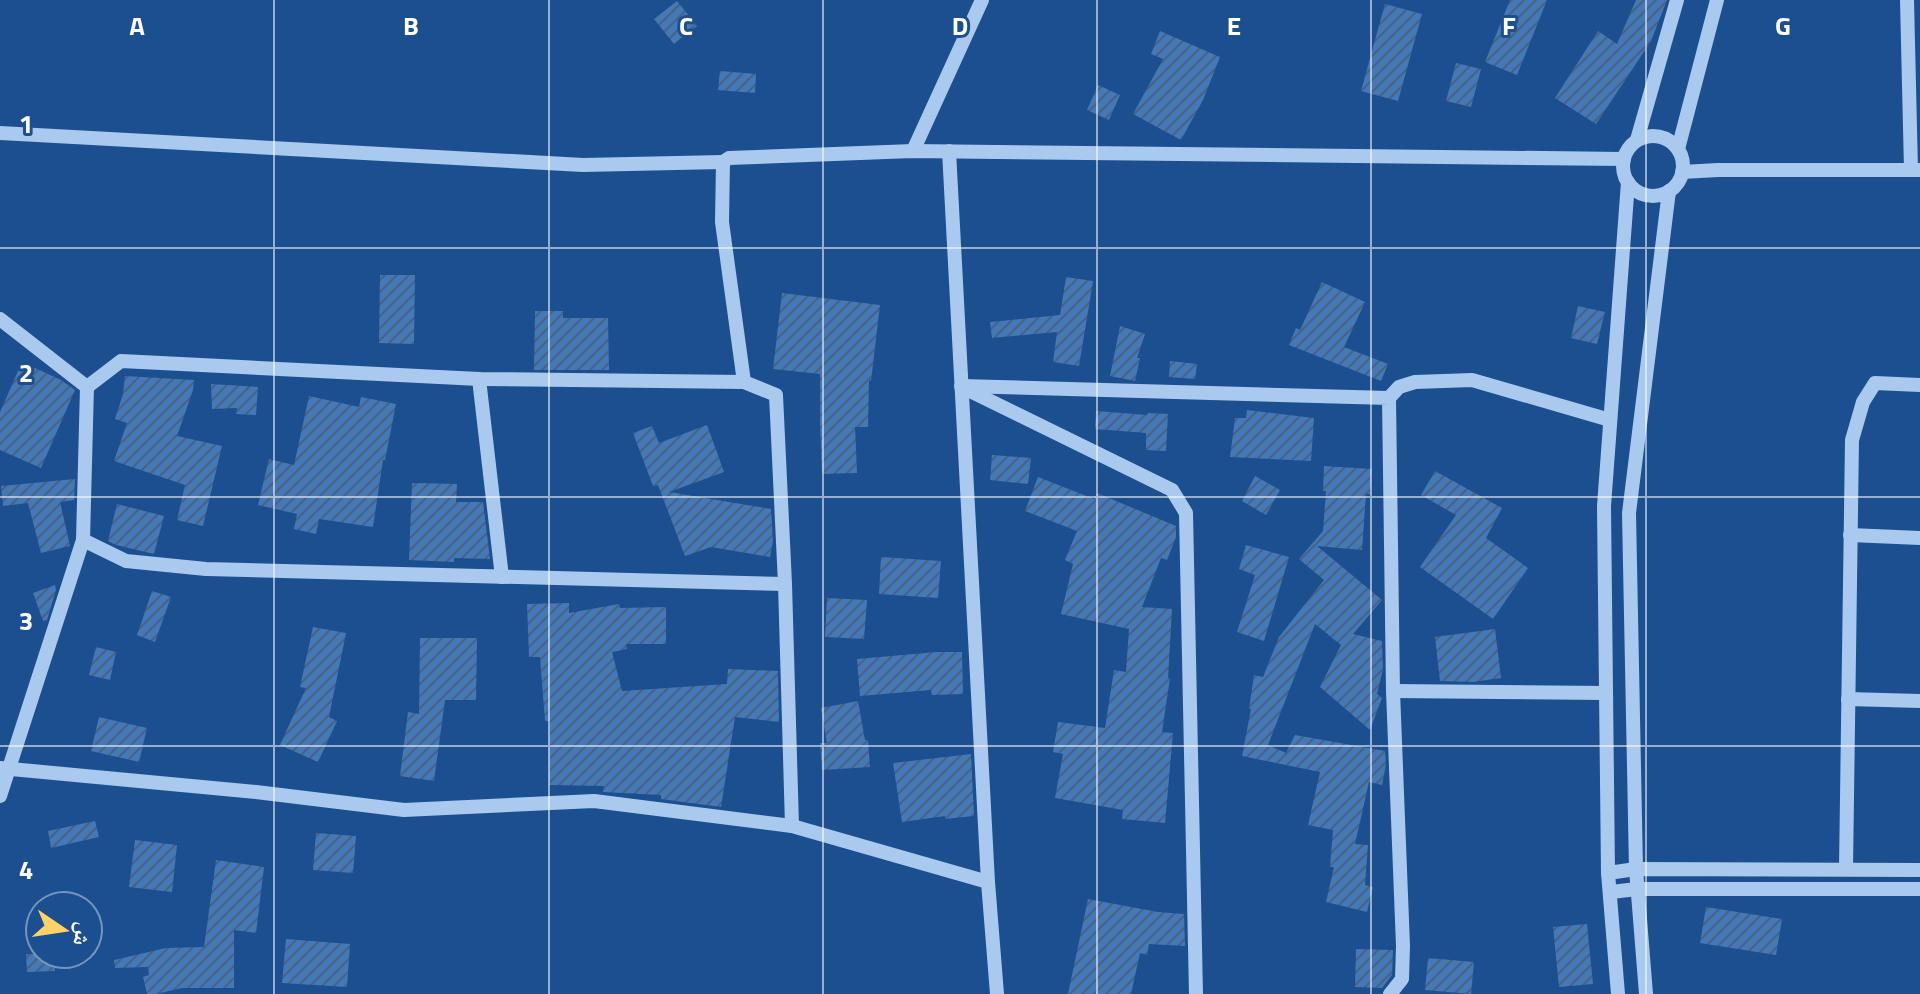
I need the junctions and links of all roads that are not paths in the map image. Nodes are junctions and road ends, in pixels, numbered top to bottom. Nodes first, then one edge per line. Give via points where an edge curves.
1 (982, 0) edge
2 (1677, 0) edge
3 (1717, 0) edge
4 (1907, 0) edge
5 (0, 133) edge
6 (1637, 140) junction
7 (1678, 149) junction
8 (913, 151) junction
9 (949, 151) junction
10 (1624, 159) junction
11 (723, 162) junction
12 (1916, 170) edge
13 (1682, 172) junction
14 (1628, 182) junction
15 (1669, 191) junction
16 (0, 319) edge
17 (479, 379) junction
18 (744, 382) junction
19 (1920, 385) edge
20 (961, 386) junction
21 (87, 387) junction
22 (1389, 398) junction
23 (1610, 420) junction
24 (1850, 535) junction
25 (1920, 538) edge
26 (83, 540) junction
27 (502, 577) junction
28 (1630, 578) junction
29 (1605, 580) junction
30 (785, 584) junction
31 (1393, 691) junction
32 (1606, 693) junction
33 (1848, 699) junction
34 (1920, 701) edge
35 (4, 768) edge
36 (0, 796) edge
37 (792, 826) junction
38 (1636, 869) junction
39 (1846, 869) junction
40 (1920, 870) edge
41 (1608, 873) junction
42 (988, 882) junction
43 (1637, 889) junction
44 (1920, 889) edge
45 (1611, 892) junction
46 (997, 994) edge
47 (1196, 994) edge
48 (1390, 994) edge
49 (1618, 994) edge
50 (1646, 994) edge

1 - 8 street
2 - 6 street
3 - 7 street
4 - 12 street
5 - 11 street via 583,165
6 - 7 street via 1659,136
6 - 10 street
7 - 13 street
8 - 9 street
8 - 11 street
9 - 10 street
9 - 20 street
10 - 14 street
11 - 18 street via 722,222
12 - 13 street
13 - 15 street
14 - 15 street via 1646,195
14 - 23 street
15 - 28 street via 1629,513
16 - 21 street
17 - 18 street
17 - 21 street via 121,361
17 - 27 street
18 - 30 street via 776,395
19 - 24 street via 1875,383 1863,402 1852,440
20 - 22 street
20 - 42 street
20 - 47 street via 1172,490 1186,513
21 - 26 street
22 - 23 street via 1399,387 1415,382 1472,380
22 - 31 street
23 - 29 street
24 - 25 street
24 - 33 street
26 - 27 street via 126,561 206,569
26 - 35 street
27 - 30 street
28 - 29 street
28 - 38 street
29 - 32 street
30 - 37 street
31 - 32 street
31 - 48 street via 1403,957 1402,979
32 - 41 street
33 - 34 street
33 - 39 street
35 - 36 street
35 - 37 street via 404,810 594,801
37 - 42 street
38 - 39 street
38 - 41 street
38 - 43 street
39 - 40 street
41 - 45 street
42 - 46 street
43 - 44 street
43 - 45 street
43 - 50 street
45 - 49 street

